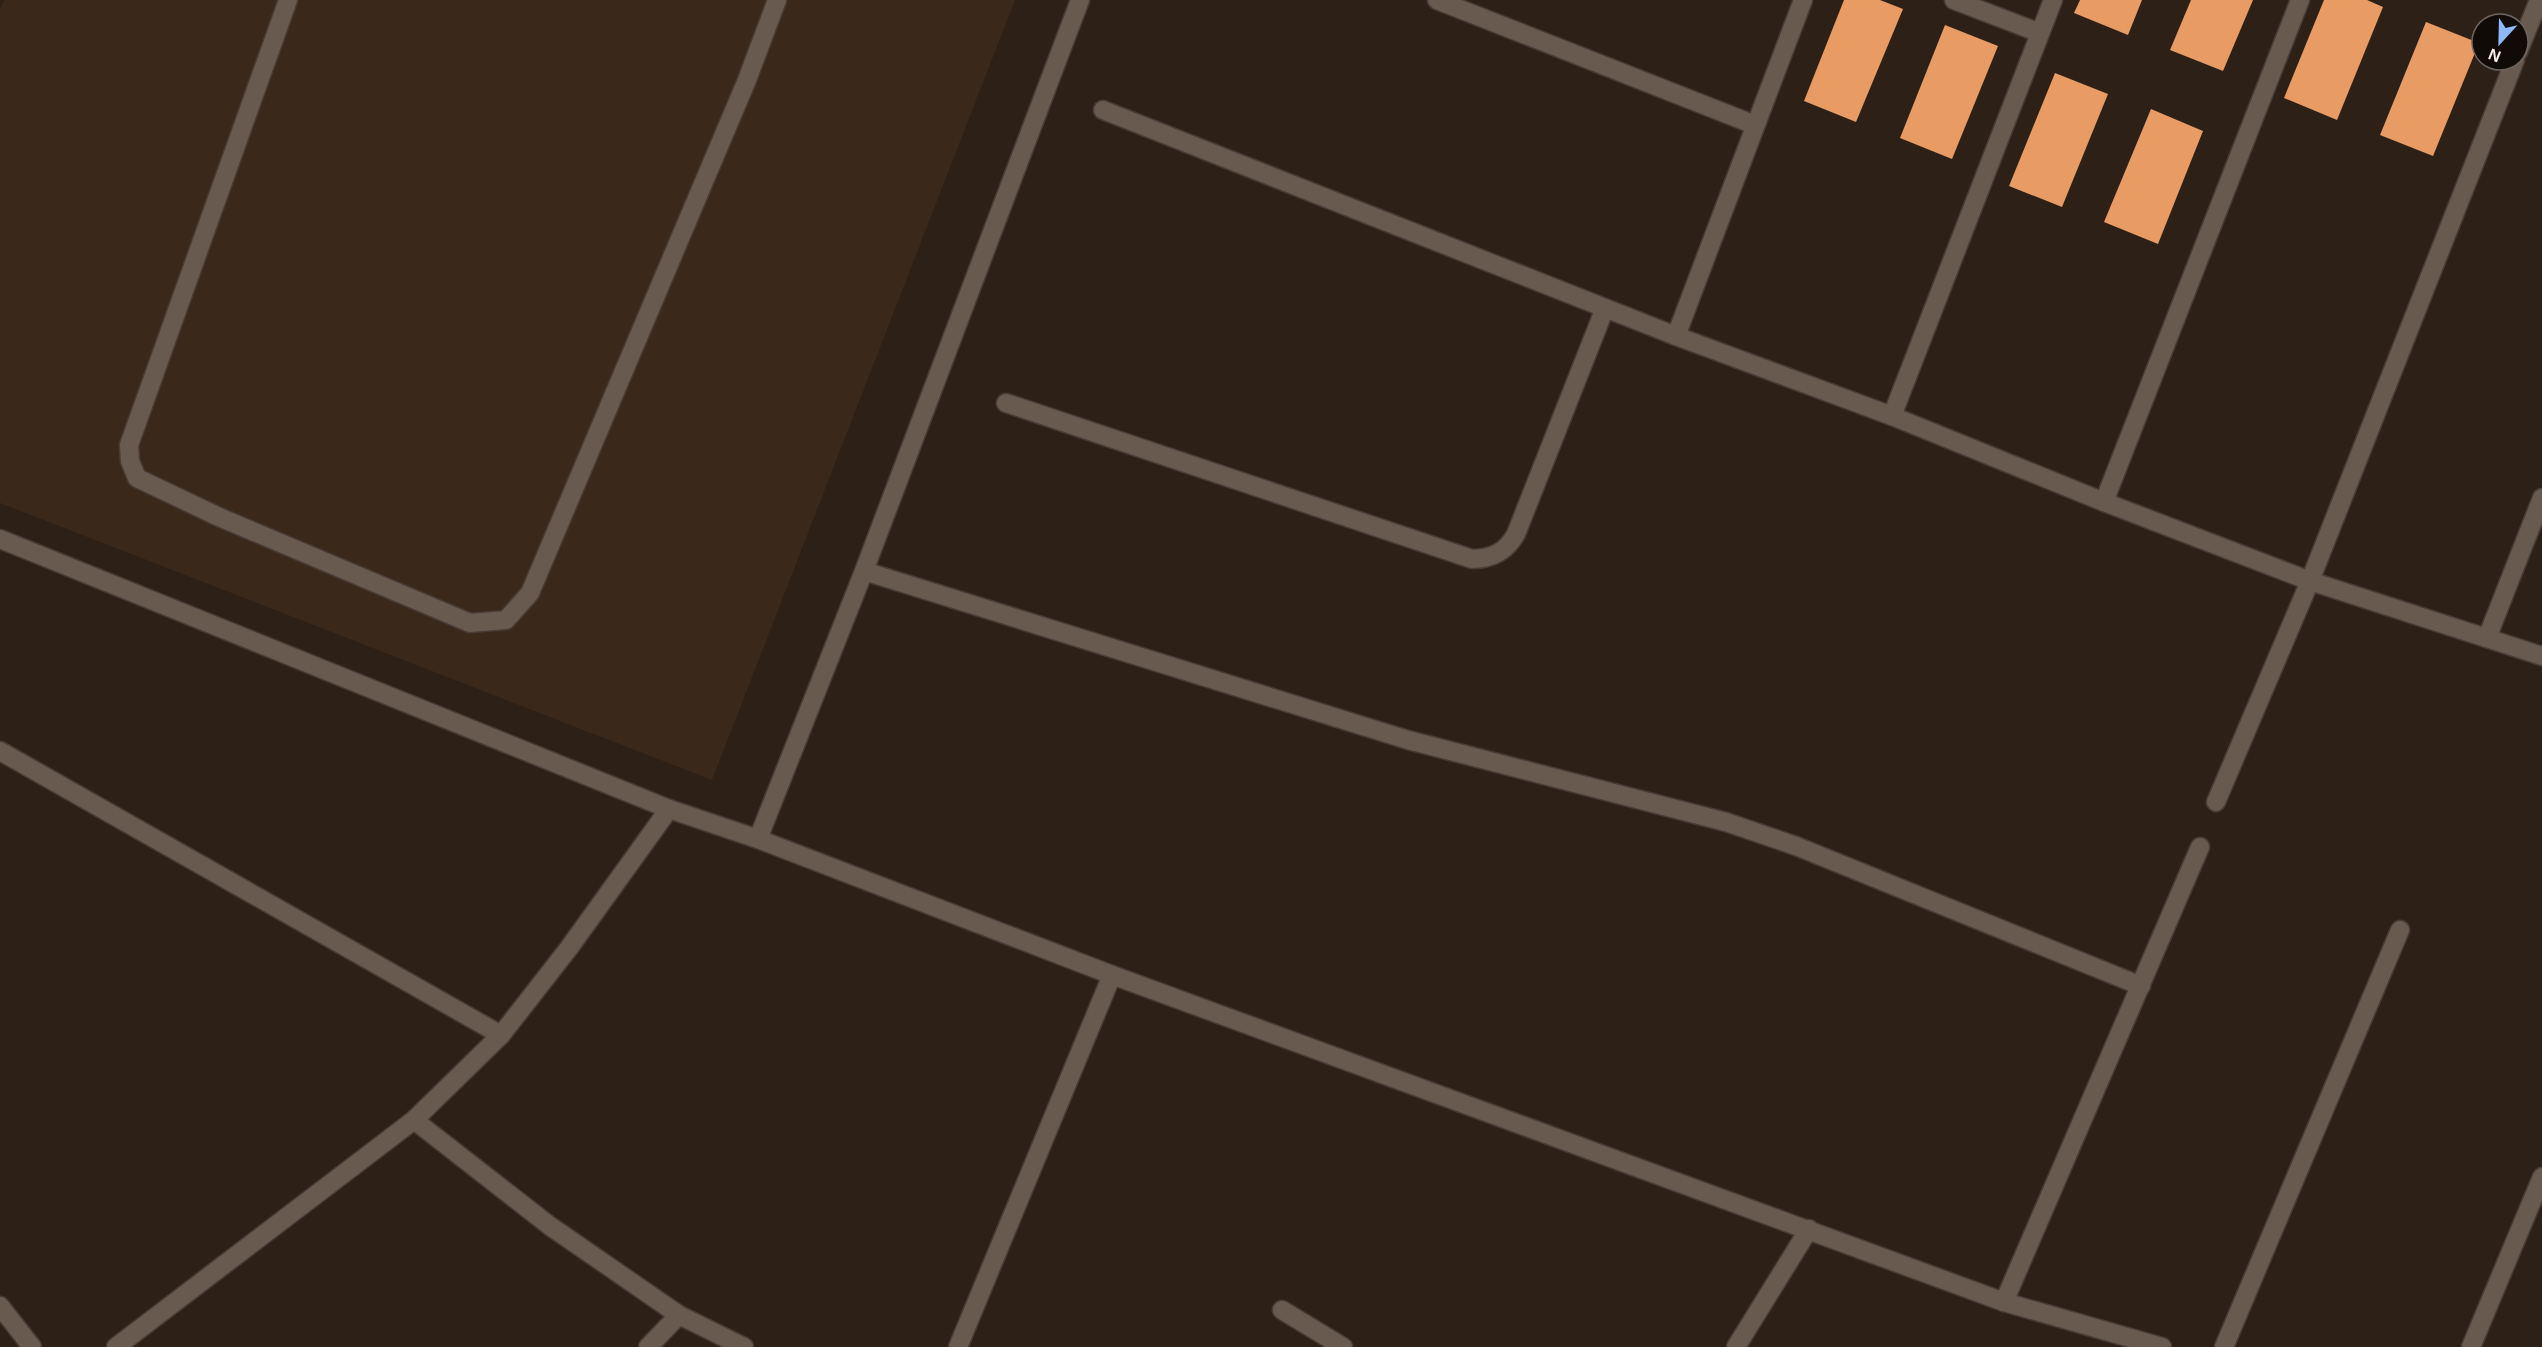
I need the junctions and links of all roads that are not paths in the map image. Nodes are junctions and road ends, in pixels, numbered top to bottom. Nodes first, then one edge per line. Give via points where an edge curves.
1 (288, 0) edge
2 (777, 0) edge
3 (1080, 0) edge
4 (1437, 0) edge
5 (1803, 0) edge
6 (1954, 0) edge
7 (2053, 0) edge
8 (2300, 0) edge
9 (2538, 0) edge
10 (2530, 21) edge
11 (2040, 33) junction
12 (2510, 72) edge
13 (1103, 110) dead end
14 (1755, 125) junction
15 (1605, 308) junction
16 (1676, 336) junction
17 (1006, 404) dead end
18 (1892, 416) junction
19 (2542, 498) edge
20 (2104, 502) junction
21 (0, 539) edge
22 (864, 571) junction
23 (2310, 581) junction
24 (2487, 638) junction
25 (2542, 657) edge
26 (0, 751) edge
27 (2216, 802) dead end
28 (669, 808) junction
29 (758, 839) junction
30 (2200, 847) dead end
31 (2400, 930) dead end
32 (1112, 975) junction
33 (2141, 986) junction
34 (501, 1035) junction
35 (414, 1120) junction
36 (2542, 1177) edge
37 (1809, 1229) junction
38 (2004, 1302) junction
39 (0, 1306) edge
40 (1282, 1310) dead end
41 (679, 1315) junction
42 (32, 1347) edge
43 (116, 1347) edge
44 (648, 1347) edge
45 (744, 1347) edge
46 (958, 1347) edge
47 (1343, 1347) edge
48 (1736, 1347) edge
49 (2162, 1347) edge
50 (2224, 1347) edge
51 (2471, 1347) edge

1 - 2 street via 163,345 129,445 130,461 137,478 147,483 470,623 506,620 530,593 747,80
3 - 22 street
4 - 14 street
5 - 14 street
6 - 11 street
7 - 11 street
8 - 20 street
9 - 10 street
11 - 18 street
12 - 23 street
13 - 15 street
14 - 16 street
15 - 16 street
15 - 17 street via 1516,534 1509,546 1483,559 1472,559
16 - 18 street
18 - 20 street
19 - 24 street
20 - 23 street
21 - 28 street
22 - 29 street
22 - 33 street via 1408,740 1726,822 1796,846
23 - 24 street
23 - 27 street
24 - 25 street
26 - 34 street
28 - 29 street
28 - 34 street
29 - 32 street
30 - 33 street
31 - 50 street
32 - 37 street
32 - 46 street
33 - 38 street
34 - 35 street
35 - 41 street via 550,1226
35 - 43 street
36 - 51 street
37 - 38 street
37 - 48 street
38 - 49 street
39 - 42 street
40 - 47 street
41 - 44 street
41 - 45 street

